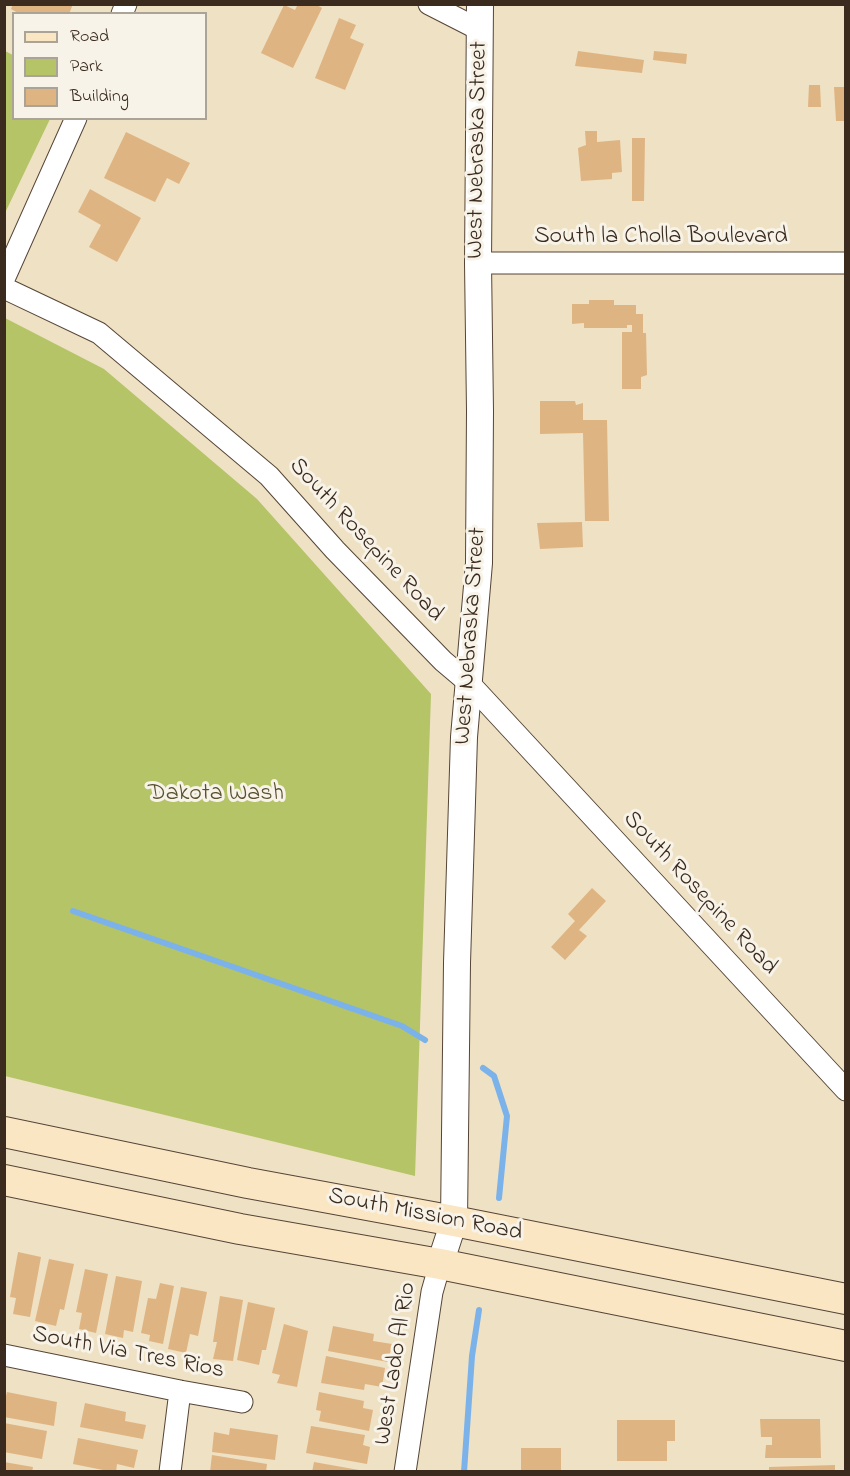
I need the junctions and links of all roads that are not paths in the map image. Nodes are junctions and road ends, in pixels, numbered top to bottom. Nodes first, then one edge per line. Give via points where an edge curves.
1 (429, 4) edge
2 (480, 17) edge
3 (74, 120) edge
4 (478, 263) junction
5 (846, 263) edge
6 (4, 279) edge
7 (4, 288) edge
8 (469, 683) junction
9 (846, 1090) edge
10 (4, 1132) edge
11 (4, 1180) edge
12 (454, 1221) junction
13 (440, 1264) junction
14 (846, 1299) edge
15 (846, 1346) edge
16 (4, 1355) edge
17 (180, 1391) junction
18 (242, 1402) dead end
19 (170, 1472) edge
20 (405, 1472) edge

1 - 2 street
2 - 4 street, West Nebraska Street
3 - 6 street
4 - 5 street, South la Cholla Boulevard
4 - 8 street, West Nebraska Street via 479,563
7 - 8 street, South Rosepine Road via 99,333 269,476 335,550
8 - 9 street, South Rosepine Road
8 - 12 street, West Nebraska Street via 458,951
10 - 12 main road, South Mission Road
11 - 13 main road, South Mission Road via 240,1229
12 - 13 street, West Nebraska Street
12 - 14 main road, South Mission Road
13 - 15 main road, South Mission Road
13 - 20 street, West Lado Al Rio via 432,1292
16 - 17 street, South Via Tres Rios
17 - 18 street, South Via Tres Rios
17 - 19 street

